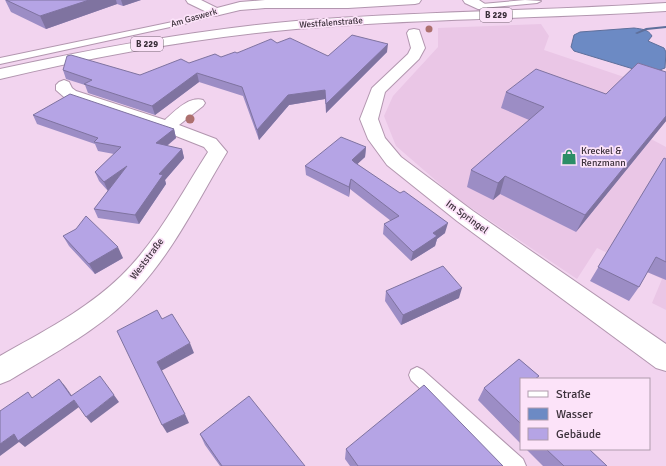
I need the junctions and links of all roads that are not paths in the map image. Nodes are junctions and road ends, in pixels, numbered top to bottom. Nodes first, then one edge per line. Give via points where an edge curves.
1 (192, 0) edge
2 (415, 0) edge
3 (469, 0) edge
4 (535, 0) edge
5 (297, 2) edge
6 (482, 6) joint
7 (666, 7) edge
8 (215, 12) junction
9 (414, 33) dead end
10 (0, 61) edge
11 (0, 74) edge
12 (64, 85) dead end
13 (197, 103) dead end
14 (167, 126) junction
15 (666, 359) edge
16 (0, 371) edge
17 (417, 375) dead end
18 (516, 466) edge

1 - 8 street
2 - 5 street, Am Gaswerk
3 - 6 street
4 - 6 lane via 537,1
5 - 8 street, Am Gaswerk via 240,6
7 - 11 street, Westfalenstraße / B 229 via 368,20 263,28 141,45
8 - 10 lane, Am Gaswerk via 184,22
9 - 15 street, Im Springel via 418,48 414,56 378,91 369,119 377,139 394,161 465,216
12 - 14 street, Weststraße via 64,90 70,94
13 - 14 street
14 - 16 street, Weststraße via 210,143 218,152 150,259 129,283 103,306
17 - 18 lane

